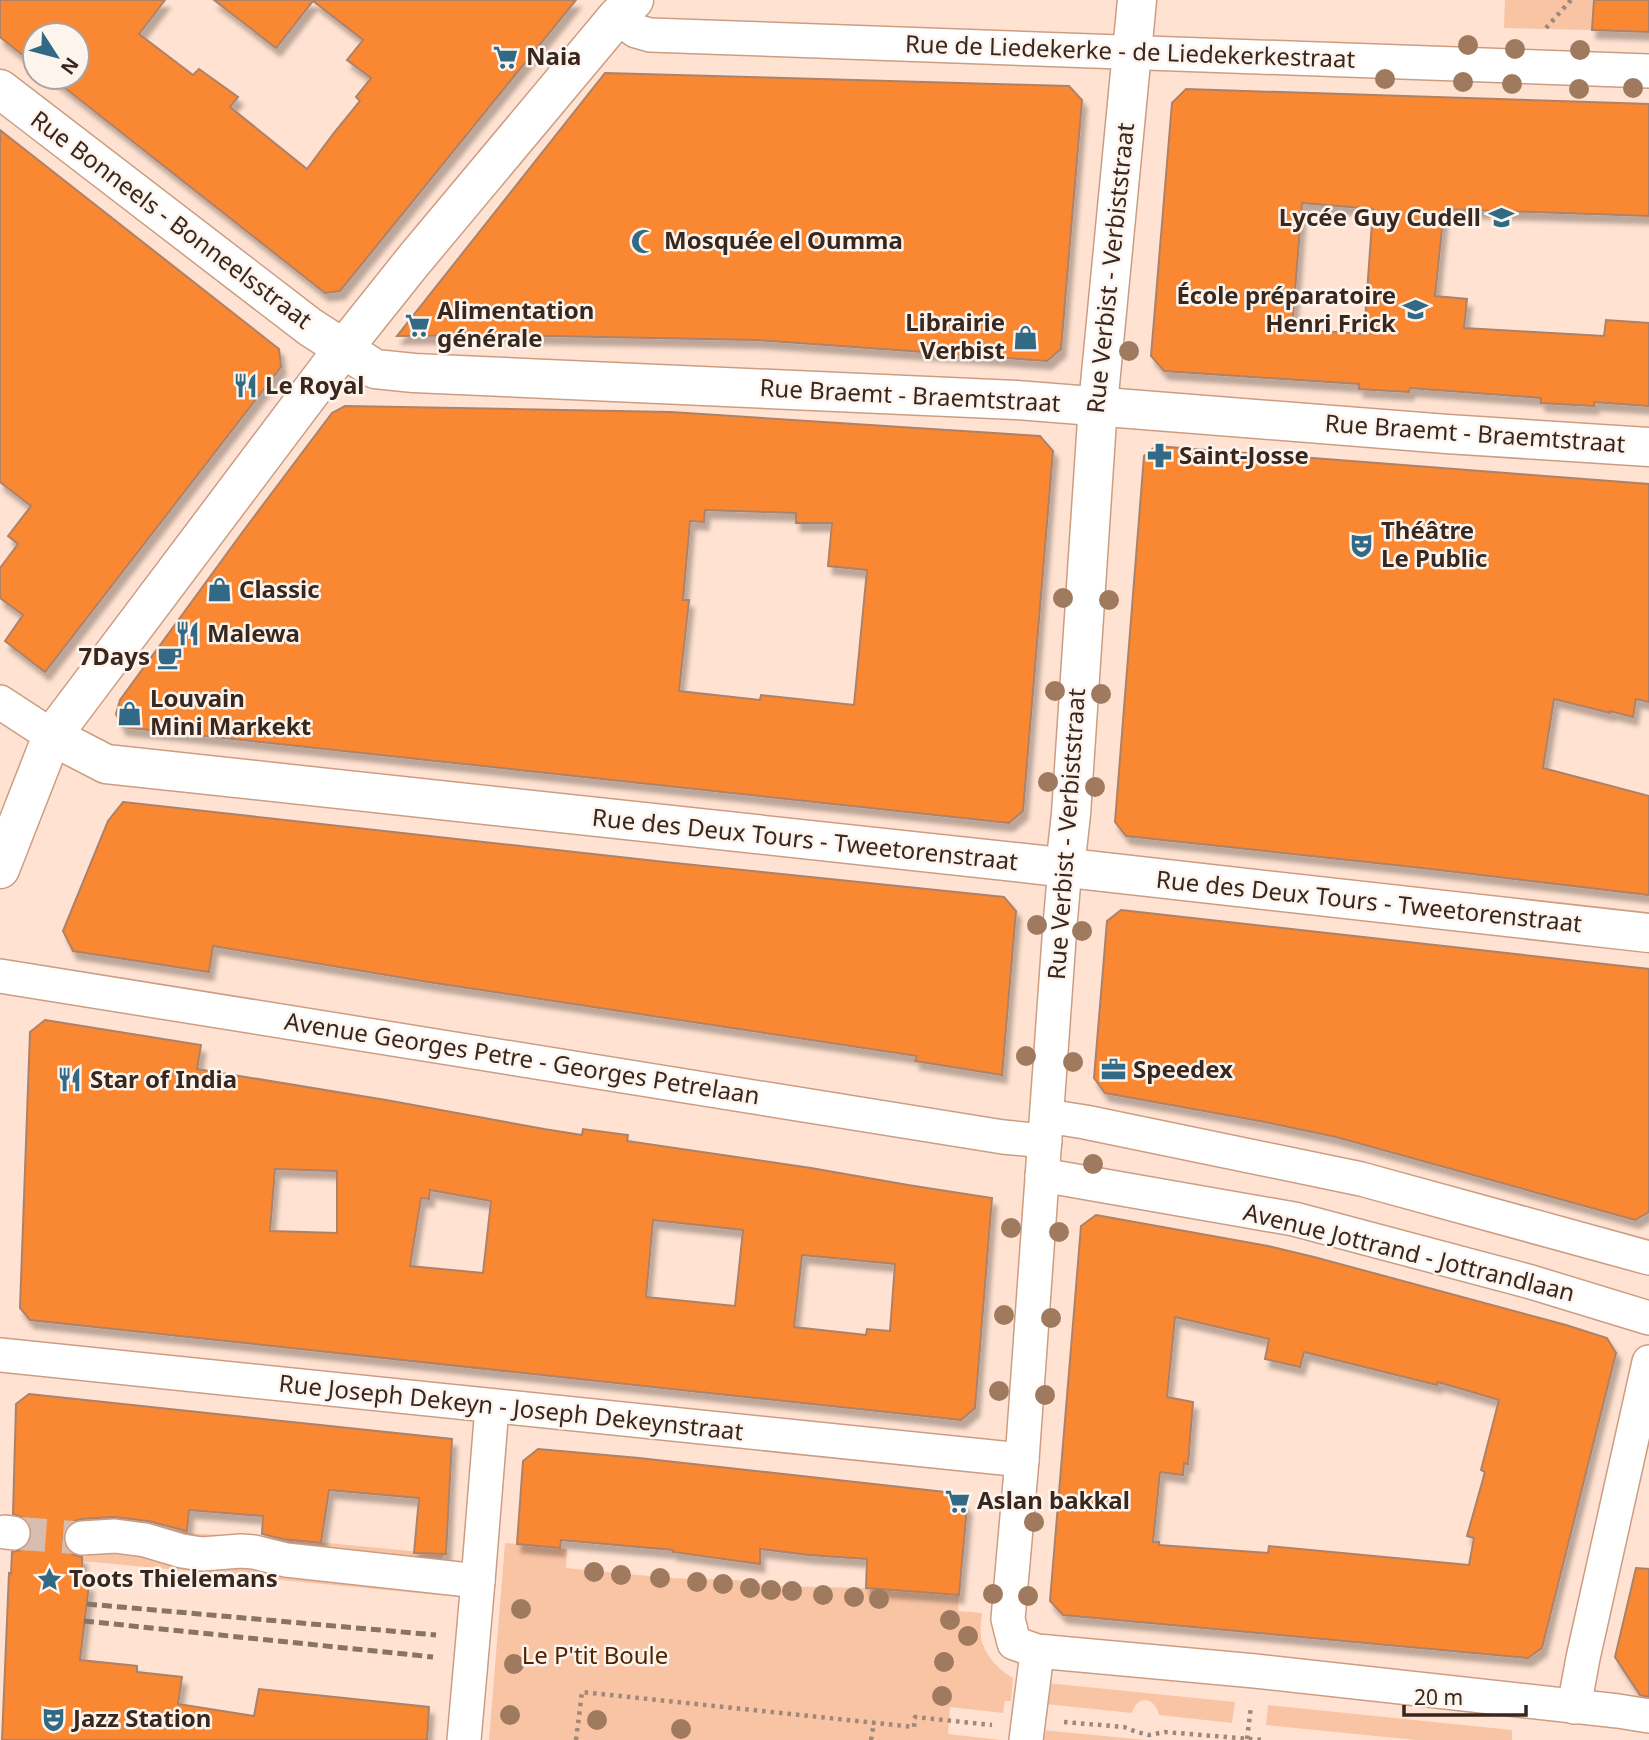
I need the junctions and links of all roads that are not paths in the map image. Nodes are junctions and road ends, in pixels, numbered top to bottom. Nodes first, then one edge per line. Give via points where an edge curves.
1 (1137, 0) edge
2 (625, 8) edge
3 (1132, 52) junction
4 (1649, 71) edge
5 (0, 89) edge
6 (343, 349) junction
7 (1098, 405) junction
8 (1649, 447) edge
9 (0, 702) edge
10 (51, 736) junction
11 (1065, 868) junction
12 (0, 869) edge
13 (1649, 933) edge
14 (0, 976) edge
15 (1046, 1128) junction
16 (1042, 1175) junction
17 (1649, 1258) edge
18 (1649, 1318) edge
19 (0, 1355) edge
20 (1649, 1362) edge
21 (492, 1407) junction
22 (1022, 1460) junction
23 (82, 1538) tunnel mouth
24 (478, 1581) junction
25 (1037, 1656) junction
26 (1574, 1707) junction
27 (1649, 1716) edge
28 (1027, 1729) edge
29 (464, 1740) edge

1 - 3 main road, Rue Verbist - Verbiststraat
2 - 3 street, Rue de Liedekerke - de Liedekerkestraat via 636,31 650,35
2 - 6 main road
3 - 4 street, Rue de Liedekerke - de Liedekerkestraat
3 - 7 main road, Rue Verbist - Verbiststraat
5 - 6 main road, Rue Bonneels - Bonneelsstraat
6 - 7 main road, Rue Braemt - Braemtstraat via 375,369 414,373
6 - 10 main road
7 - 8 main road, Rue Braemt - Braemtstraat
7 - 11 main road, Rue Verbist - Verbiststraat
9 - 10 street
10 - 11 main road, Rue des Deux Tours - Tweetorenstraat via 106,764
10 - 12 main road
11 - 13 main road, Rue des Deux Tours - Tweetorenstraat
11 - 15 street, Rue Verbist - Verbiststraat
14 - 15 street, Avenue Georges Petre - Georges Petrelaan via 1003,1137
15 - 16 street, Rue Verbist - Verbiststraat
15 - 17 street via 1098,1124 1361,1179
16 - 18 street, Avenue Jottrand - Jottrandlaan via 1294,1219
16 - 22 street, Rue Verbist - Verbiststraat
19 - 21 street, Rue Joseph Dekeyn - Joseph Dekeynstraat
20 - 26 street
21 - 22 street, Rue Joseph Dekeyn - Joseph Dekeynstraat
21 - 24 street
22 - 25 street, Rue Verbist - Verbiststraat via 1008,1619 1014,1643
23 - 24 street via 115,1535 202,1554 254,1552 286,1560
24 - 29 street
25 - 26 street via 1255,1671
25 - 28 street
26 - 27 street

